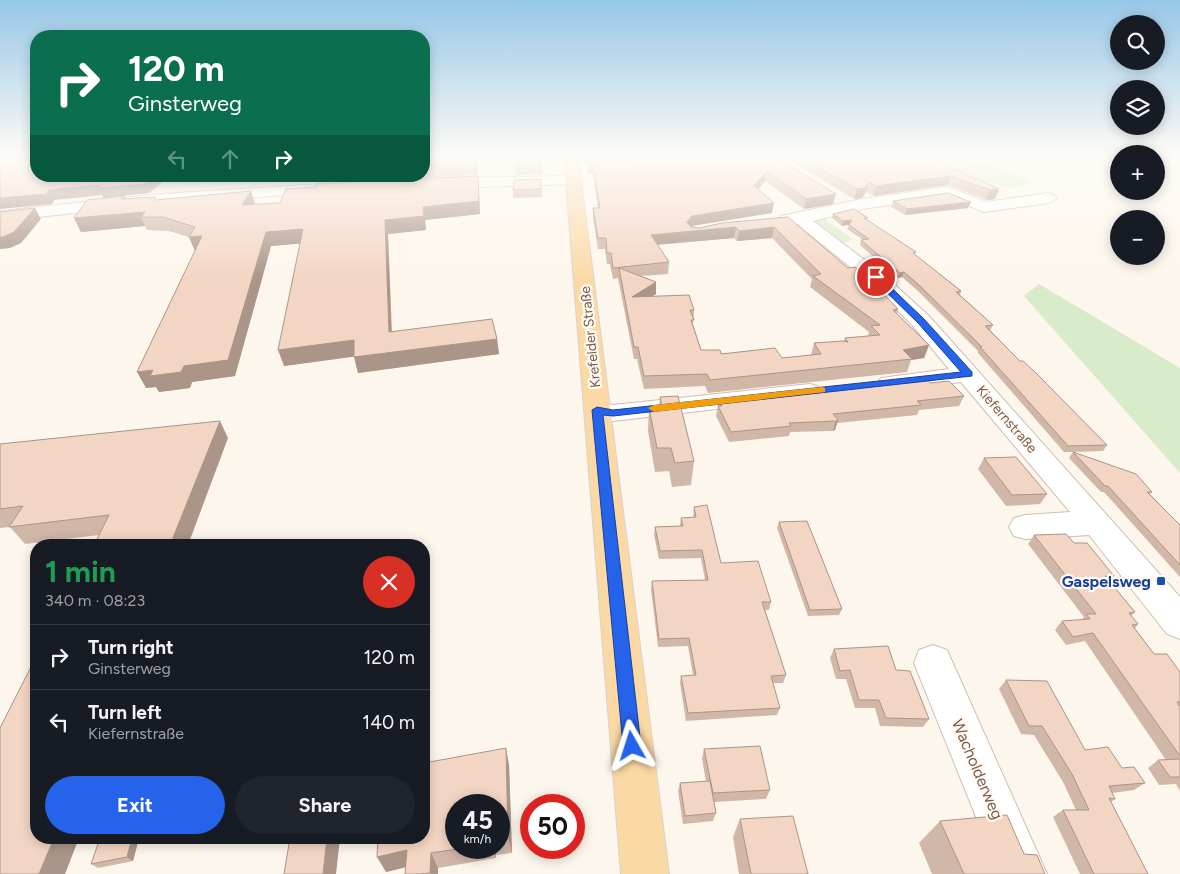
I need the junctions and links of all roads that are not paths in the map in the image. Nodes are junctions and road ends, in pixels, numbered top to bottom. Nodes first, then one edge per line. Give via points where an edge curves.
1 (161, 198) joint
2 (165, 198) edge
3 (579, 198) edge
4 (835, 198) edge
5 (907, 198) edge
6 (962, 198) edge
7 (1049, 198) dead end
8 (850, 206) junction
9 (0, 216) edge
10 (803, 218) junction
11 (766, 222) edge
12 (968, 374) junction
13 (869, 385) edge
14 (830, 389) edge
15 (597, 410) junction
16 (1097, 523) junction
17 (1025, 527) dead end
18 (1180, 623) edge
19 (933, 663) dead end
20 (645, 874) edge
21 (1023, 874) edge

1 - 2 street
1 - 9 street
3 - 15 main road, Krefelder Straße
4 - 8 street
5 - 8 street
6 - 7 street via 984,207
8 - 10 street
10 - 11 street
10 - 12 street, Kiefernstraße via 806,224 886,287
12 - 13 street
12 - 16 street, Kiefernstraße
14 - 15 street via 613,413
15 - 20 main road, Krefelder Straße
16 - 17 street
16 - 18 street, Kiefernstraße
19 - 21 street, Wacholderweg

